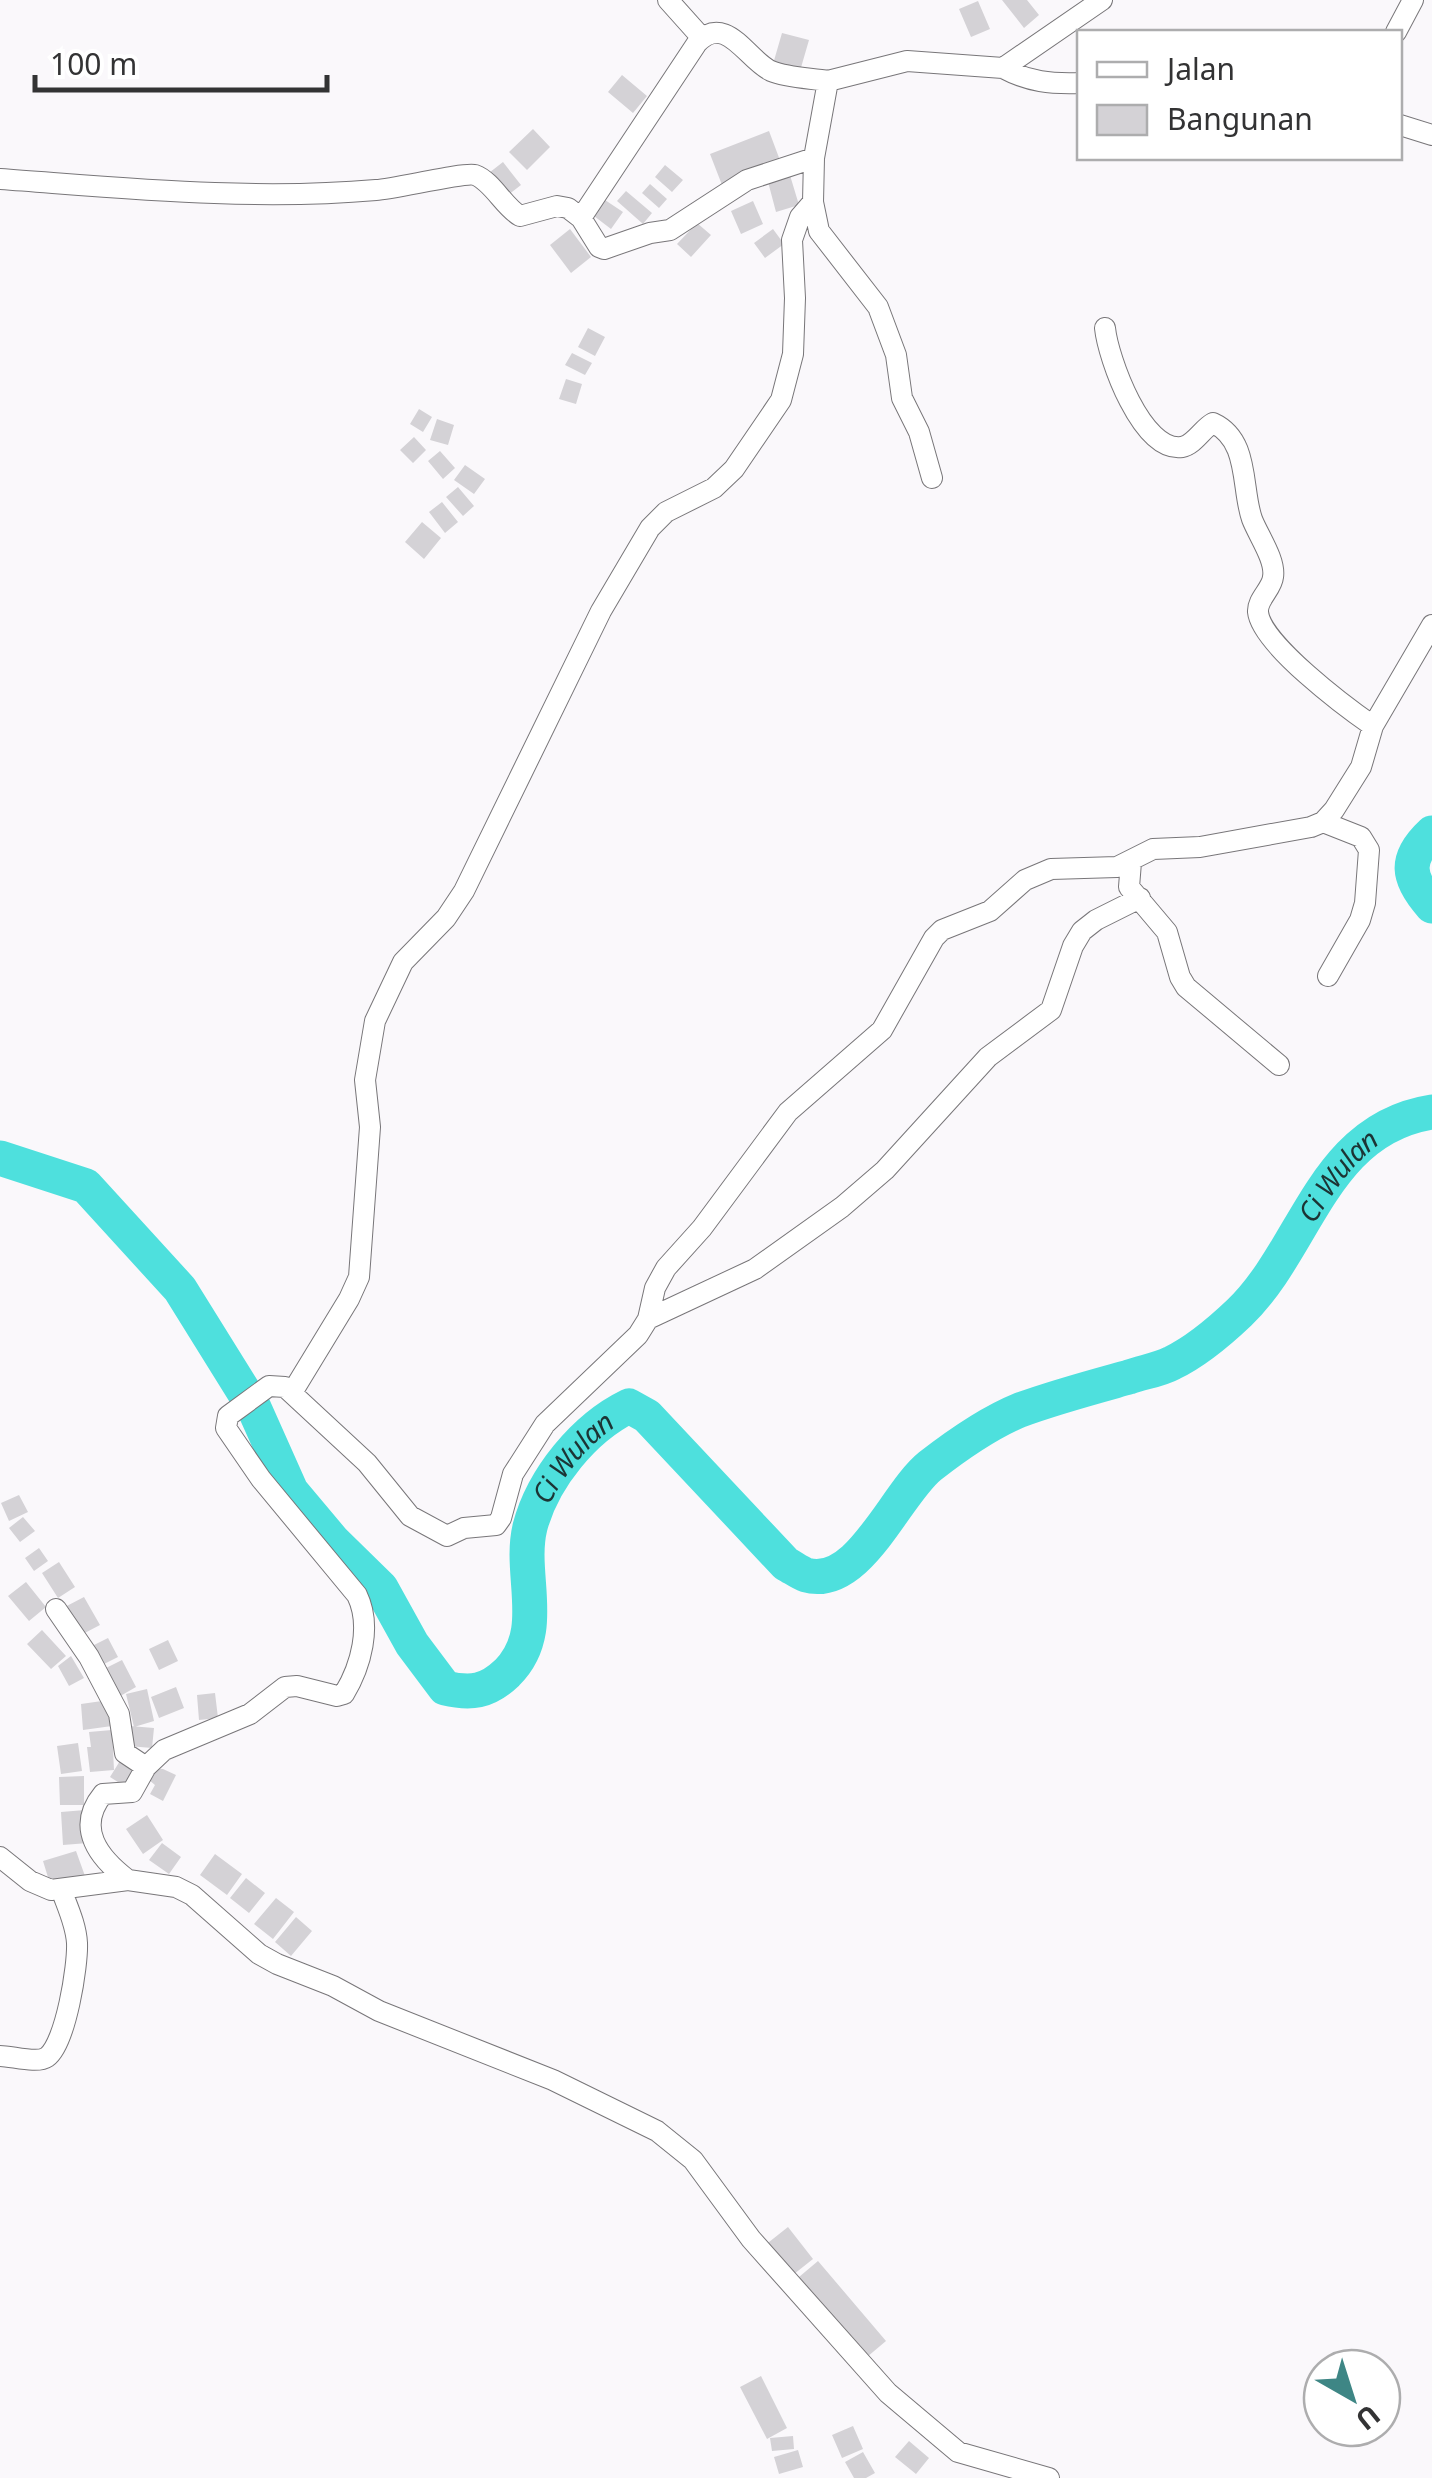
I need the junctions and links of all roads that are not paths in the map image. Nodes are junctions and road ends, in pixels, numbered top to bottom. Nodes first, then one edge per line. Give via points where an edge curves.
1 (668, 0) edge
2 (1102, 0) edge
3 (1413, 0) edge
4 (1397, 30) edge
5 (702, 38) junction
6 (1004, 68) junction
7 (828, 81) junction
8 (1077, 83) edge
9 (1402, 127) edge
10 (1432, 135) edge
11 (814, 158) junction
12 (0, 179) edge
13 (813, 202) junction
14 (581, 218) junction
15 (1105, 328) dead end
16 (932, 478) dead end
17 (1432, 626) edge
18 (1373, 726) junction
19 (1323, 822) junction
20 (1130, 862) junction
21 (1140, 898) junction
22 (1328, 976) dead end
23 (1279, 1065) dead end
24 (648, 1319) junction
25 (293, 1392) junction
26 (56, 1608) dead end
27 (146, 1767) junction
28 (0, 1856) edge
29 (128, 1880) junction
30 (61, 1889) junction
31 (0, 2056) edge
32 (958, 2452) junction
33 (980, 2478) edge
34 (1049, 2478) edge

1 - 5 street
2 - 6 street
3 - 4 street
5 - 7 street via 725,34 768,70
5 - 14 street
6 - 7 street via 907,60
6 - 8 street via 1045,84
7 - 11 street
9 - 10 street
11 - 13 street
11 - 14 street via 748,180 670,230 609,248 599,247
12 - 14 street via 324,194 471,174 520,216 557,206
13 - 16 street via 823,238 878,307
13 - 25 street via 792,240 793,354 781,400 734,470 650,528 600,611 464,891 404,962 375,1021 365,1080 370,1128 359,1277
15 - 18 street via 1107,349 1144,429 1180,448 1214,422 1232,438 1250,514 1272,567 1274,579 1258,612 1264,625 1328,695
17 - 18 street
18 - 19 street via 1361,766
19 - 20 street via 1200,847 1152,849
19 - 22 street via 1360,837 1369,850 1360,920
20 - 21 street via 1129,887
20 - 24 street via 1038,872 990,911 942,930 882,1030 788,1112 666,1268
21 - 23 street via 1167,932 1186,987
21 - 24 street via 1082,931 1051,1010 988,1056 842,1207 754,1269
24 - 25 street via 544,1424 513,1474 499,1522 484,1529 443,1535 410,1516 368,1463
25 - 27 street via 269,1386 232,1413 226,1428 364,1610 362,1645 344,1694 284,1688 250,1714 164,1750
26 - 27 street via 120,1714 126,1753
27 - 29 street via 132,1792 106,1793 93,1812 96,1851
28 - 30 street via 40,1887
29 - 30 street
29 - 32 street via 176,1887 277,1964 553,2080 674,2142 859,2362
30 - 31 street via 77,1942 59,2034 41,2060
32 - 33 street
32 - 34 street

